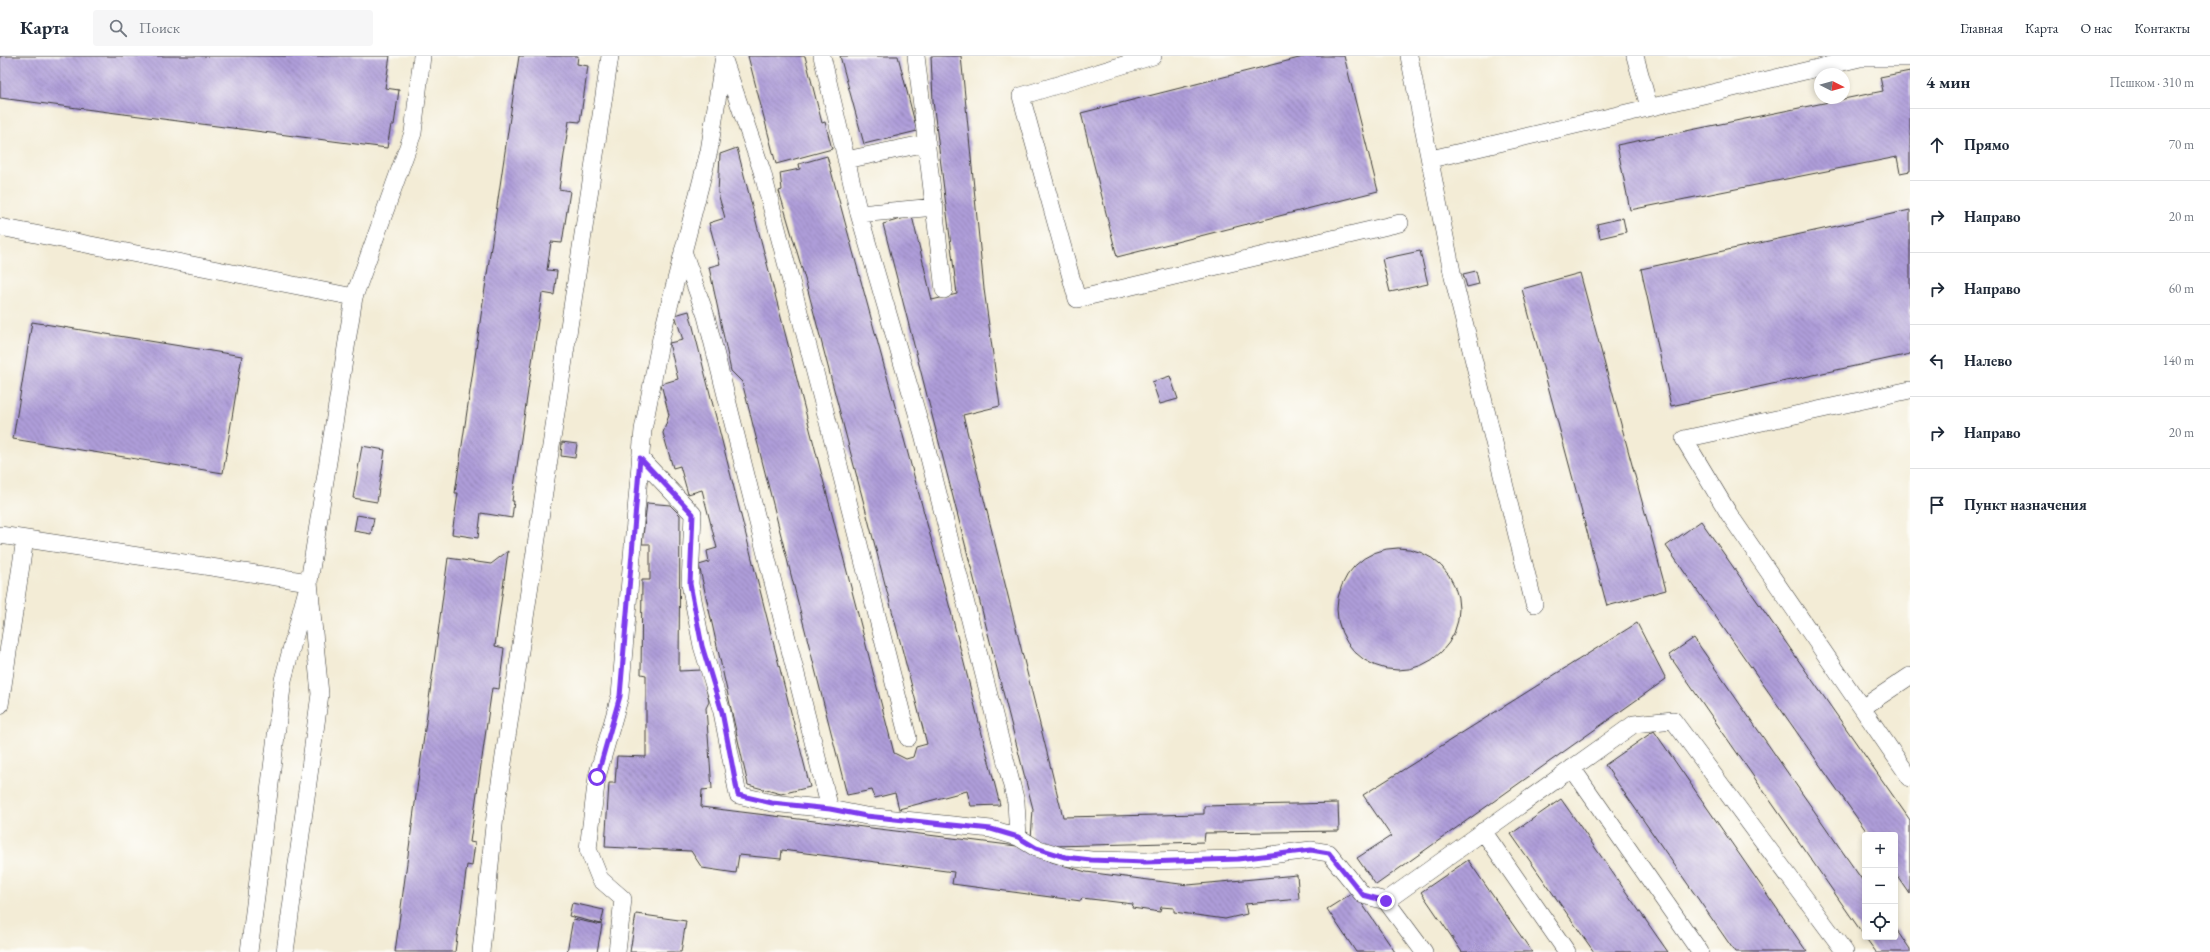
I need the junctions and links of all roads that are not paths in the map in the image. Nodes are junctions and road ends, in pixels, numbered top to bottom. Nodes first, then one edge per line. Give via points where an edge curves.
1 (422, 56) edge
2 (610, 56) edge
3 (822, 56) edge
4 (916, 56) edge
5 (1153, 56) edge
6 (1409, 56) edge
7 (1635, 56) edge
8 (723, 57) edge
9 (1910, 58) edge
10 (1649, 107) junction
11 (927, 143) junction
12 (1431, 159) junction
13 (846, 160) junction
14 (935, 207) junction
15 (859, 214) junction
16 (1400, 223) dead end
17 (0, 227) edge
18 (683, 251) junction
19 (944, 290) dead end
20 (354, 297) junction
21 (1910, 390) edge
22 (640, 458) junction
23 (0, 535) edge
24 (25, 539) junction
25 (309, 582) junction
26 (1534, 604) dead end
27 (1910, 676) edge
28 (0, 705) edge
29 (1862, 708) junction
30 (908, 738) dead end
31 (1572, 768) junction
32 (1910, 778) edge
33 (830, 809) junction
34 (1484, 832) junction
35 (1018, 837) junction
36 (1386, 901) junction
37 (249, 952) edge
38 (284, 952) edge
39 (481, 952) edge
40 (617, 952) edge
41 (1424, 952) edge
42 (1567, 952) edge
43 (1700, 952) edge
44 (1844, 952) edge

1 - 20 lane via 413,133
2 - 39 lane via 495,816
3 - 13 lane
4 - 11 lane
5 - 16 lane via 1021,96 1077,299
6 - 12 lane
7 - 10 lane
8 - 18 lane via 708,151
8 - 30 lane via 762,171
9 - 10 lane via 1860,58
10 - 12 lane
11 - 13 lane
11 - 14 lane
12 - 26 lane via 1453,277
13 - 15 lane
14 - 15 lane
14 - 19 lane
15 - 35 lane via 923,434 1016,802
17 - 20 lane
18 - 22 lane via 661,338
18 - 33 lane via 706,316
20 - 25 lane
21 - 29 lane via 1684,439 1729,514
22 - 33 lane via 693,514 690,584 702,646 722,712 738,795 772,803
22 - 40 lane via 620,696 597,777 588,849 600,879 623,899
23 - 24 lane
24 - 25 lane
24 - 28 lane
25 - 37 lane via 283,680
25 - 38 lane via 320,694
27 - 29 lane
29 - 32 lane
31 - 34 lane
31 - 43 lane
31 - 44 lane via 1634,724 1673,720
33 - 35 lane via 866,816 991,829
34 - 36 lane
34 - 42 lane
35 - 36 lane via 1036,848 1065,857 1091,860 1238,859 1311,850 1329,853 1363,895
36 - 41 lane

